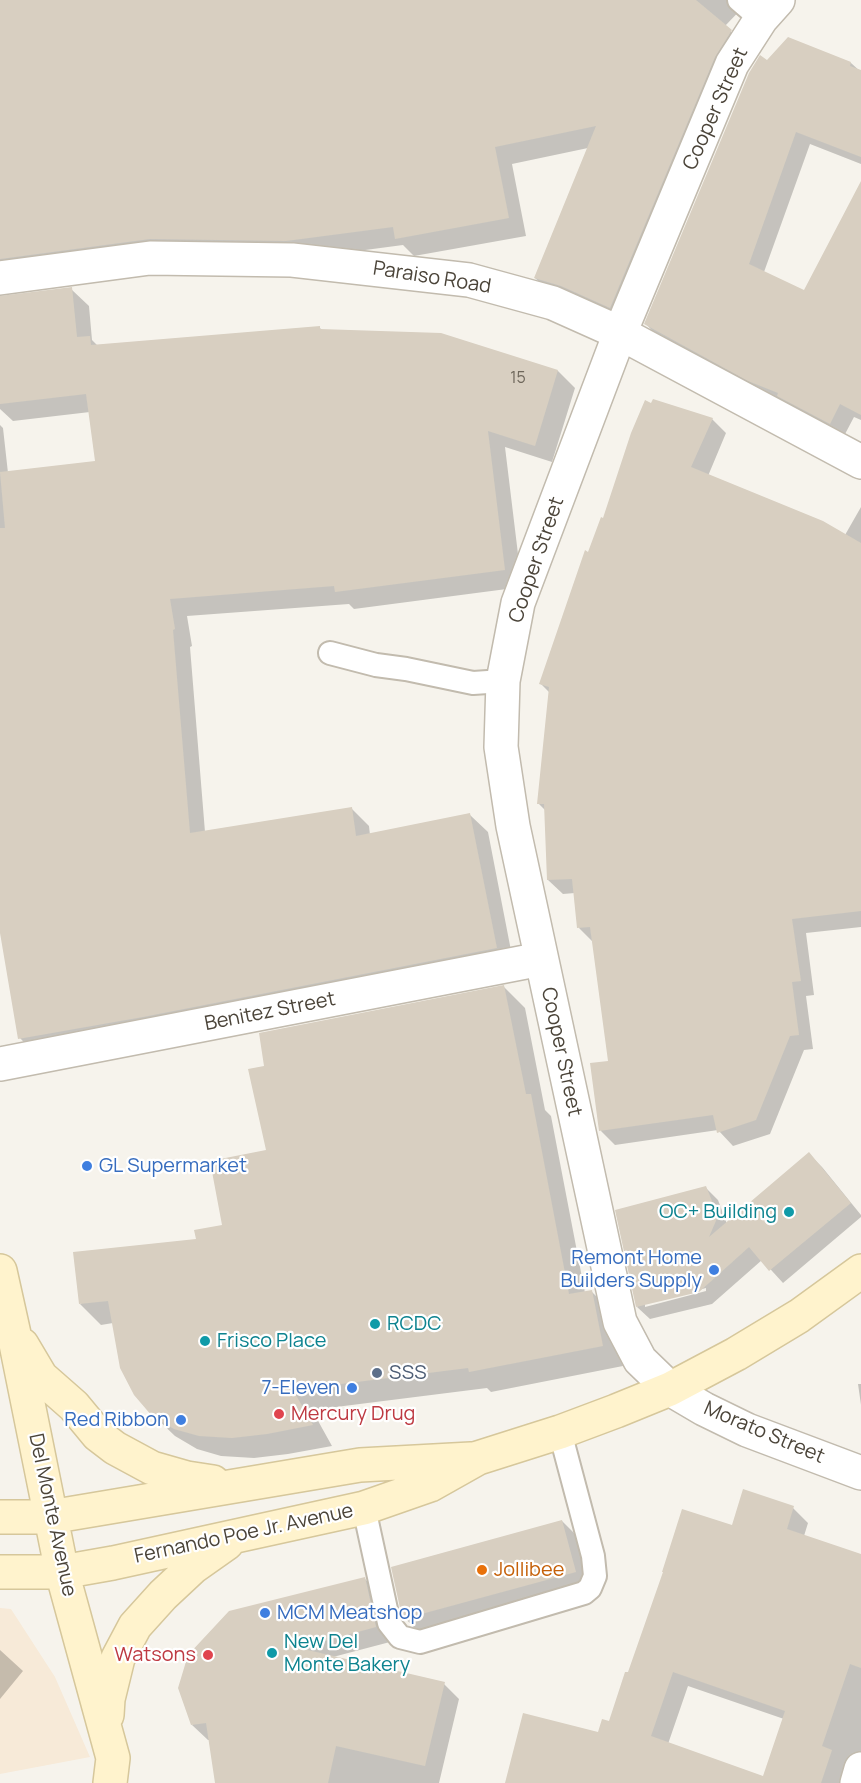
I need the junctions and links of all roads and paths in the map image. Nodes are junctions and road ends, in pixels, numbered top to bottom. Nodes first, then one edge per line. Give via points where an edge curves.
1 (760, 6) edge
2 (0, 278) edge
3 (620, 333) junction
4 (861, 462) edge
5 (330, 653) dead end
6 (503, 681) junction
7 (541, 959) junction
8 (0, 1064) edge
9 (861, 1270) edge
10 (0, 1271) edge
11 (14, 1334) junction
12 (670, 1389) junction
13 (0, 1390) edge
14 (560, 1432) junction
15 (478, 1458) junction
16 (861, 1473) edge
17 (236, 1486) junction
18 (364, 1508) junction
19 (0, 1517) edge
20 (50, 1517) junction
21 (238, 1535) junction
22 (0, 1572) edge
23 (62, 1572) junction
24 (861, 1769) edge
25 (112, 1771) edge
26 (135, 1783) edge
27 (856, 1783) edge

1 - 3 street, Cooper Street
2 - 3 street, Paraiso Road via 150,258 292,260 470,280 553,303
3 - 4 street, Paraiso Road
3 - 6 street, Cooper Street via 518,603
5 - 6 lane via 473,683
6 - 7 street, Cooper Street via 501,747
7 - 8 street, Benitez Street
7 - 12 street, Cooper Street via 620,1322 640,1360
9 - 12 main road, Fernando Poe Jr. Avenue via 799,1316
10 - 11 main road, Del Monte Avenue
11 - 13 main road
11 - 17 main road via 41,1377 115,1448 168,1473
11 - 20 main road, Del Monte Avenue
12 - 14 main road, Fernando Poe Jr. Avenue
12 - 16 street, Morato Street via 747,1430
14 - 15 main road, Fernando Poe Jr. Avenue
14 - 18 lane via 593,1556 595,1576 584,1593 420,1642 400,1637 390,1623
15 - 17 main road, Fernando Poe Jr. Avenue via 360,1465
15 - 18 main road, Fernando Poe Jr. Avenue via 430,1485
17 - 20 main road, Fernando Poe Jr. Avenue
18 - 21 main road, Fernando Poe Jr. Avenue
19 - 20 main road, Fernando Poe Jr. Avenue
20 - 23 main road, Del Monte Avenue
21 - 23 main road, Fernando Poe Jr. Avenue
21 - 25 main road via 193,1567 163,1595 135,1626 124,1645 108,1700
22 - 23 main road, Fernando Poe Jr. Avenue
23 - 25 main road, Del Monte Avenue
24 - 27 street
25 - 26 main road, Del Monte Avenue

